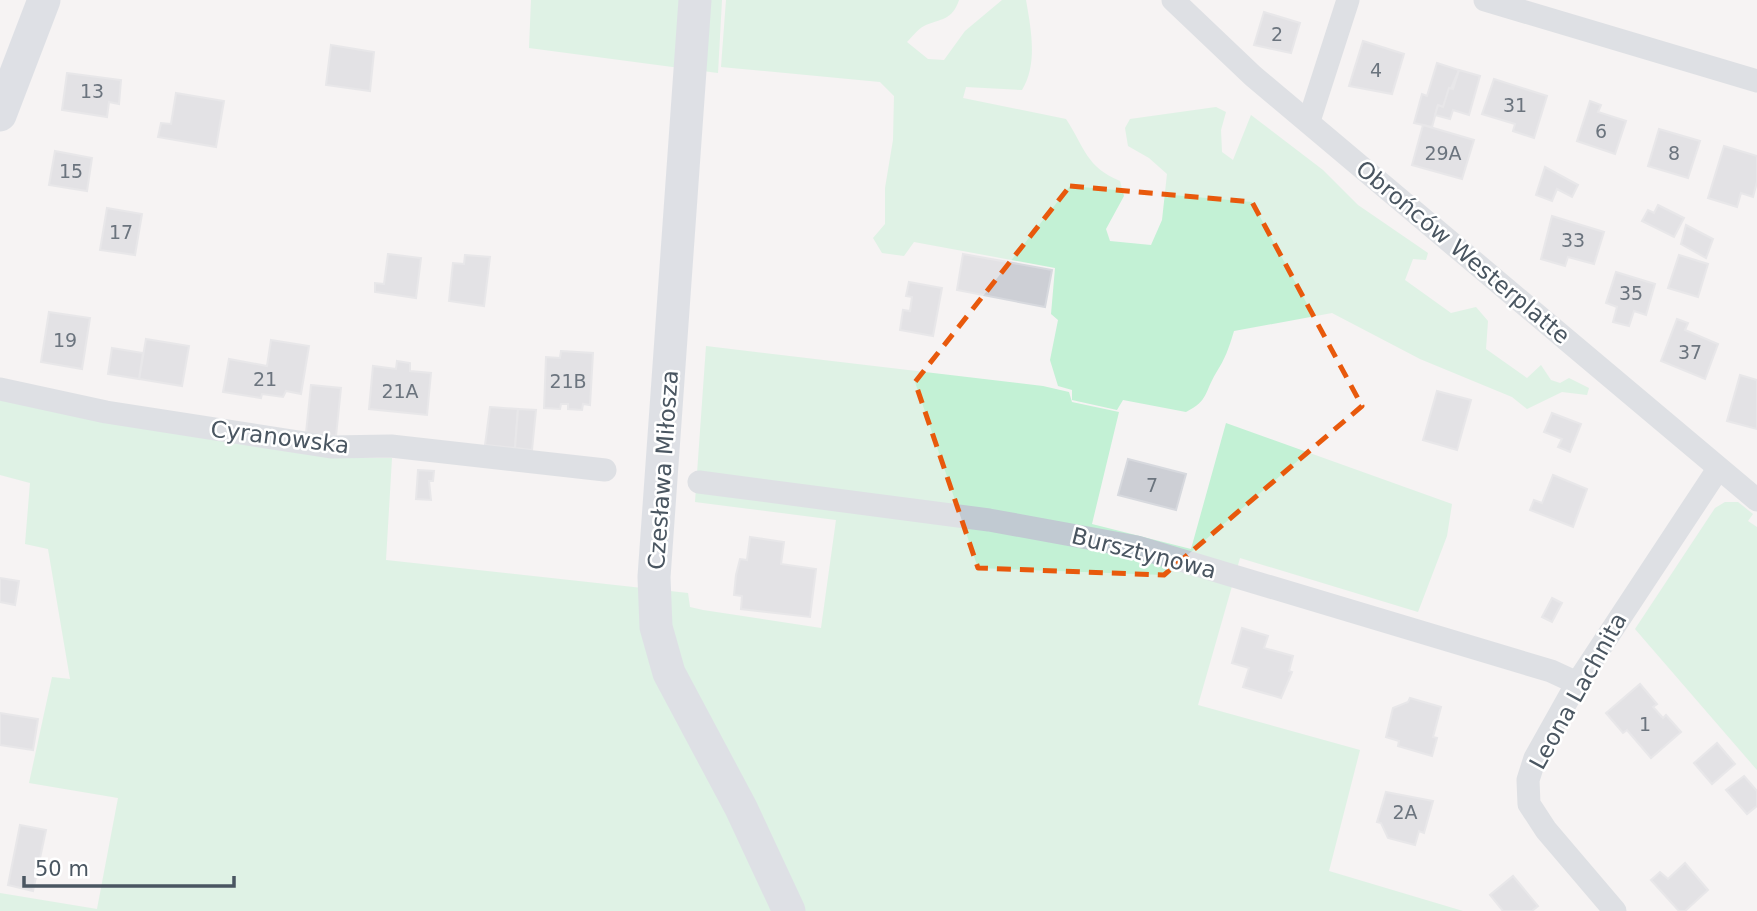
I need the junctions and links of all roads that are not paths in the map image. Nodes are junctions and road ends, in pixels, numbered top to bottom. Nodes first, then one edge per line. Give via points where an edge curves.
1 (44, 0) edge
2 (695, 0) edge
3 (1173, 0) edge
4 (1348, 0) edge
5 (1485, 0) edge
6 (1757, 81) edge
7 (0, 115) edge
8 (1309, 121) junction
9 (0, 389) edge
10 (1718, 469) junction
11 (605, 470) dead end
12 (699, 482) dead end
13 (1757, 499) edge
14 (1577, 683) junction
15 (789, 911) edge
16 (1615, 911) edge

1 - 7 street
2 - 15 street, Czesława Miłosza via 654,578 656,627 669,673 741,808
3 - 8 street, Obrońców Westerplatte via 1253,76
4 - 8 street
5 - 6 street
8 - 10 street, Obrońców Westerplatte
9 - 11 street, Cyranowska via 106,412 331,447 391,446
10 - 13 street, Obrońców Westerplatte
10 - 14 street, Leona Lachnita
12 - 14 street, Bursztynowa via 989,520 1137,547 1551,671
14 - 16 street, Leona Lachnita via 1535,758 1528,780 1529,804

